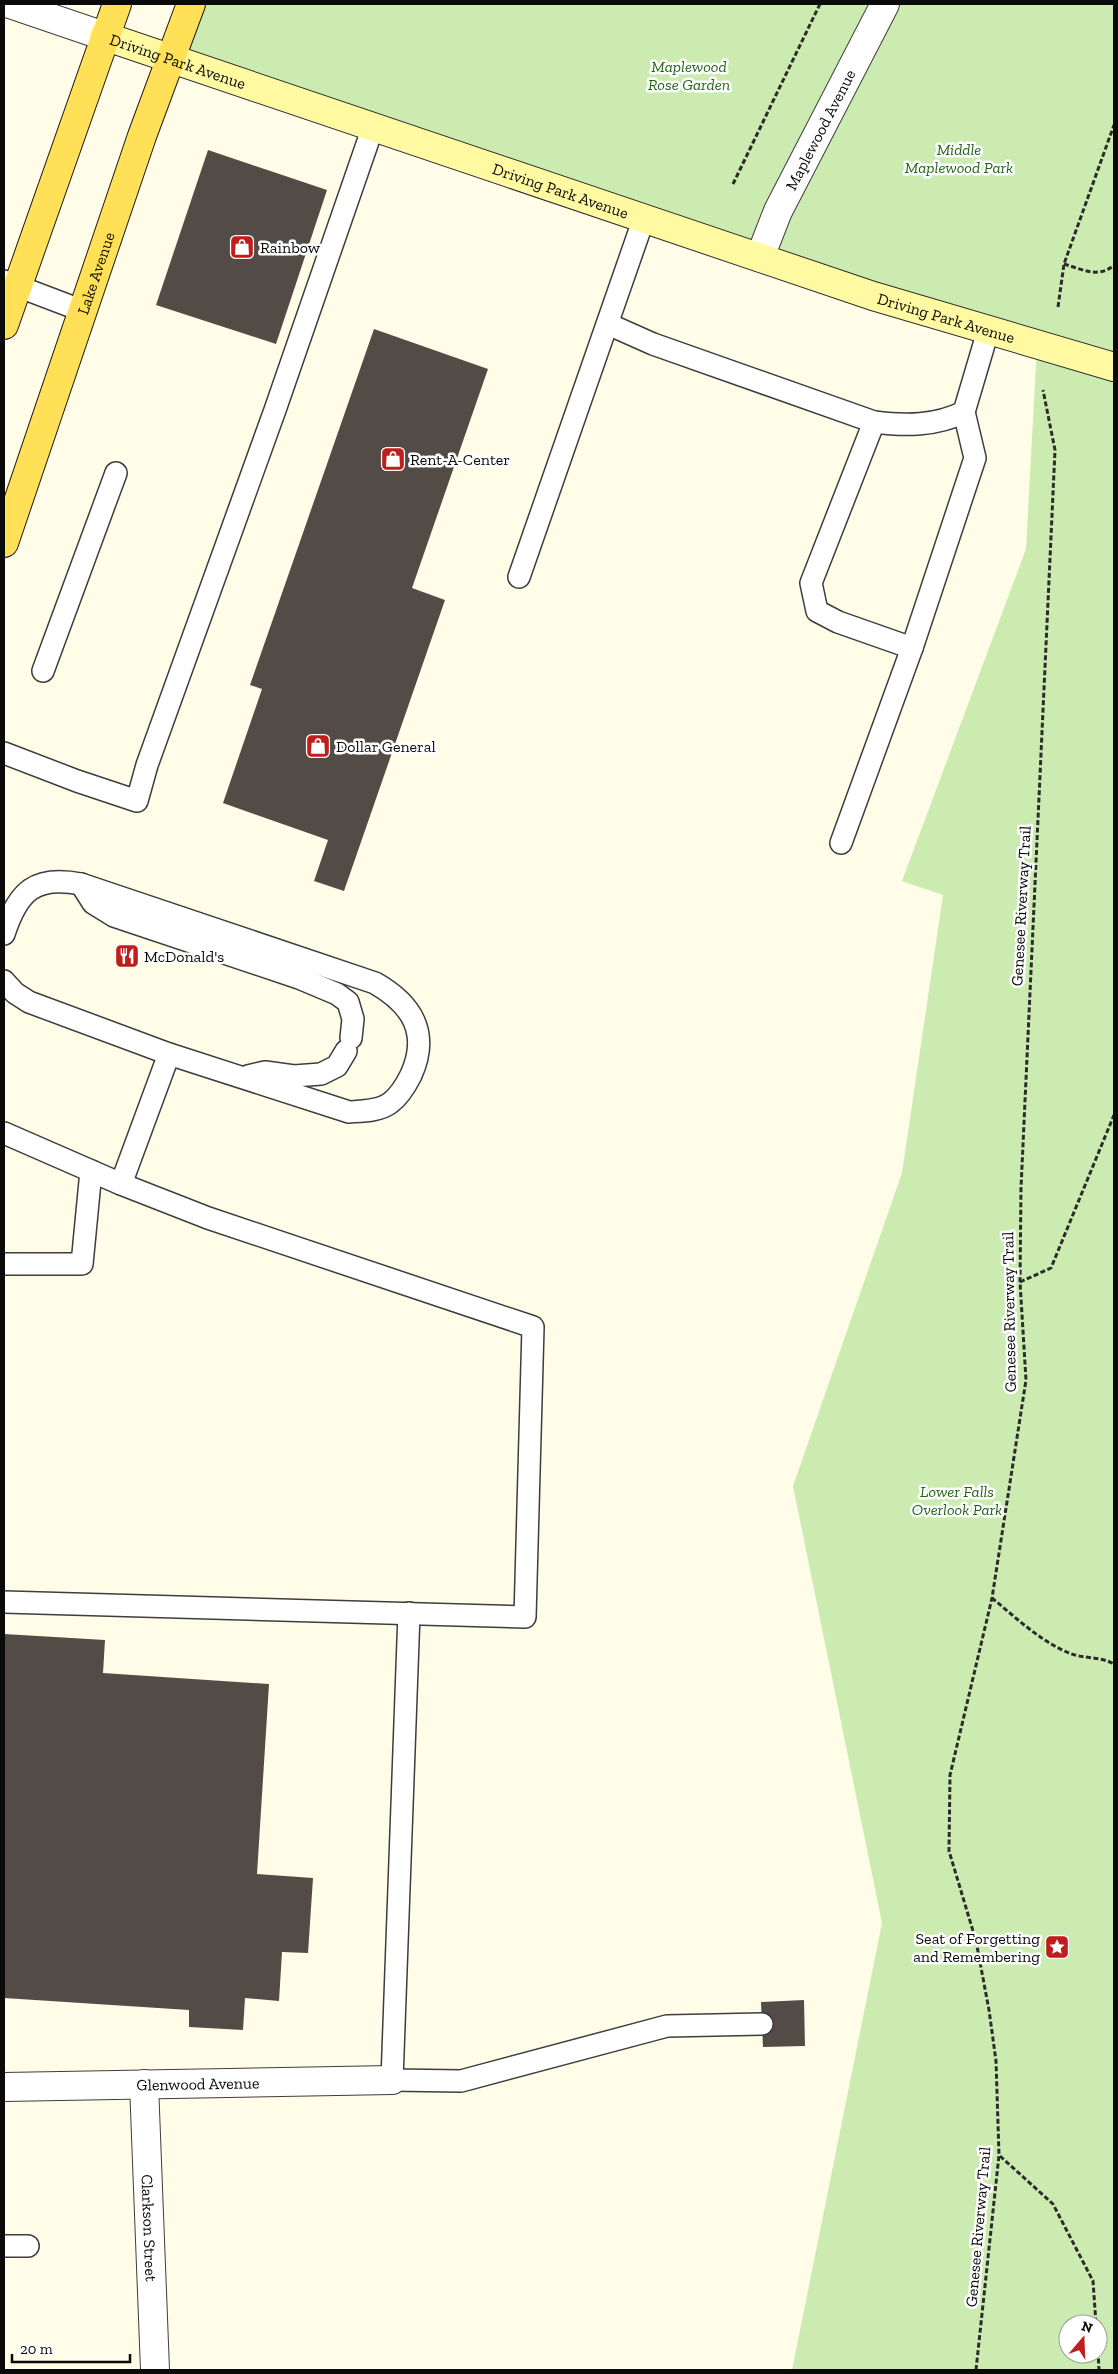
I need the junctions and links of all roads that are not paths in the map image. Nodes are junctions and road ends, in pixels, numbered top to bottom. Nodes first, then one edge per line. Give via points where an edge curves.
1 (10, 4) edge
2 (116, 4) edge
3 (191, 4) edge
4 (885, 4) edge
5 (104, 36) junction
6 (170, 58) junction
7 (373, 127) junction
8 (644, 218) junction
9 (760, 257) junction
10 (10, 283) edge
11 (83, 311) junction
12 (608, 324) junction
13 (4, 325) edge
14 (988, 331) junction
15 (1108, 365) edge
16 (964, 412) junction
17 (874, 422) junction
18 (116, 473) dead end
19 (4, 543) edge
20 (519, 577) dead end
21 (912, 648) junction
22 (43, 671) dead end
23 (4, 754) edge
24 (841, 843) dead end
25 (82, 884) junction
26 (4, 934) edge
27 (4, 981) edge
28 (168, 1054) junction
29 (241, 1078) junction
30 (4, 1132) edge
31 (91, 1171) junction
32 (120, 1184) junction
33 (4, 1264) edge
34 (4, 1602) edge
35 (409, 1613) junction
36 (762, 2024) dead end
37 (392, 2080) junction
38 (144, 2084) junction
39 (4, 2087) edge
40 (4, 2246) edge
41 (28, 2246) dead end
42 (155, 2370) edge

1 - 5 street, Driving Park Avenue
2 - 5 main road
3 - 6 main road, Lake Avenue
4 - 9 street, Maplewood Avenue via 785,196
5 - 6 main road, Driving Park Avenue
5 - 10 main road
6 - 7 main road, Driving Park Avenue
6 - 11 main road, Lake Avenue
7 - 8 main road, Driving Park Avenue
7 - 23 lane via 137,801
8 - 9 main road, Driving Park Avenue
8 - 12 lane
9 - 14 main road, Driving Park Avenue
10 - 11 lane
10 - 13 main road
11 - 19 main road, Lake Avenue
12 - 17 lane via 663,347
12 - 20 lane
14 - 15 main road, Driving Park Avenue
14 - 16 lane
16 - 17 lane via 952,418 912,425
16 - 21 lane via 975,458
17 - 21 lane via 811,583 817,611 838,622
18 - 22 lane
21 - 24 lane
25 - 26 lane via 60,879 44,882 18,900
25 - 29 lane via 93,903 114,916 299,978 348,1002 353,1019 349,1045 337,1066 321,1074 294,1076 265,1072
25 - 29 lane via 375,982 407,1007 416,1024 419,1046 414,1068 405,1086 390,1103 371,1110 349,1112
27 - 28 lane via 30,1002
28 - 29 lane
28 - 32 lane
30 - 31 lane
31 - 32 lane
31 - 33 lane via 82,1264
32 - 35 lane via 283,1244 533,1327 525,1616
34 - 35 lane
35 - 37 lane
36 - 37 lane via 667,2026 461,2080
37 - 38 street, Glenwood Avenue
38 - 39 street, Glenwood Avenue
38 - 42 street, Clarkson Street
40 - 41 lane

